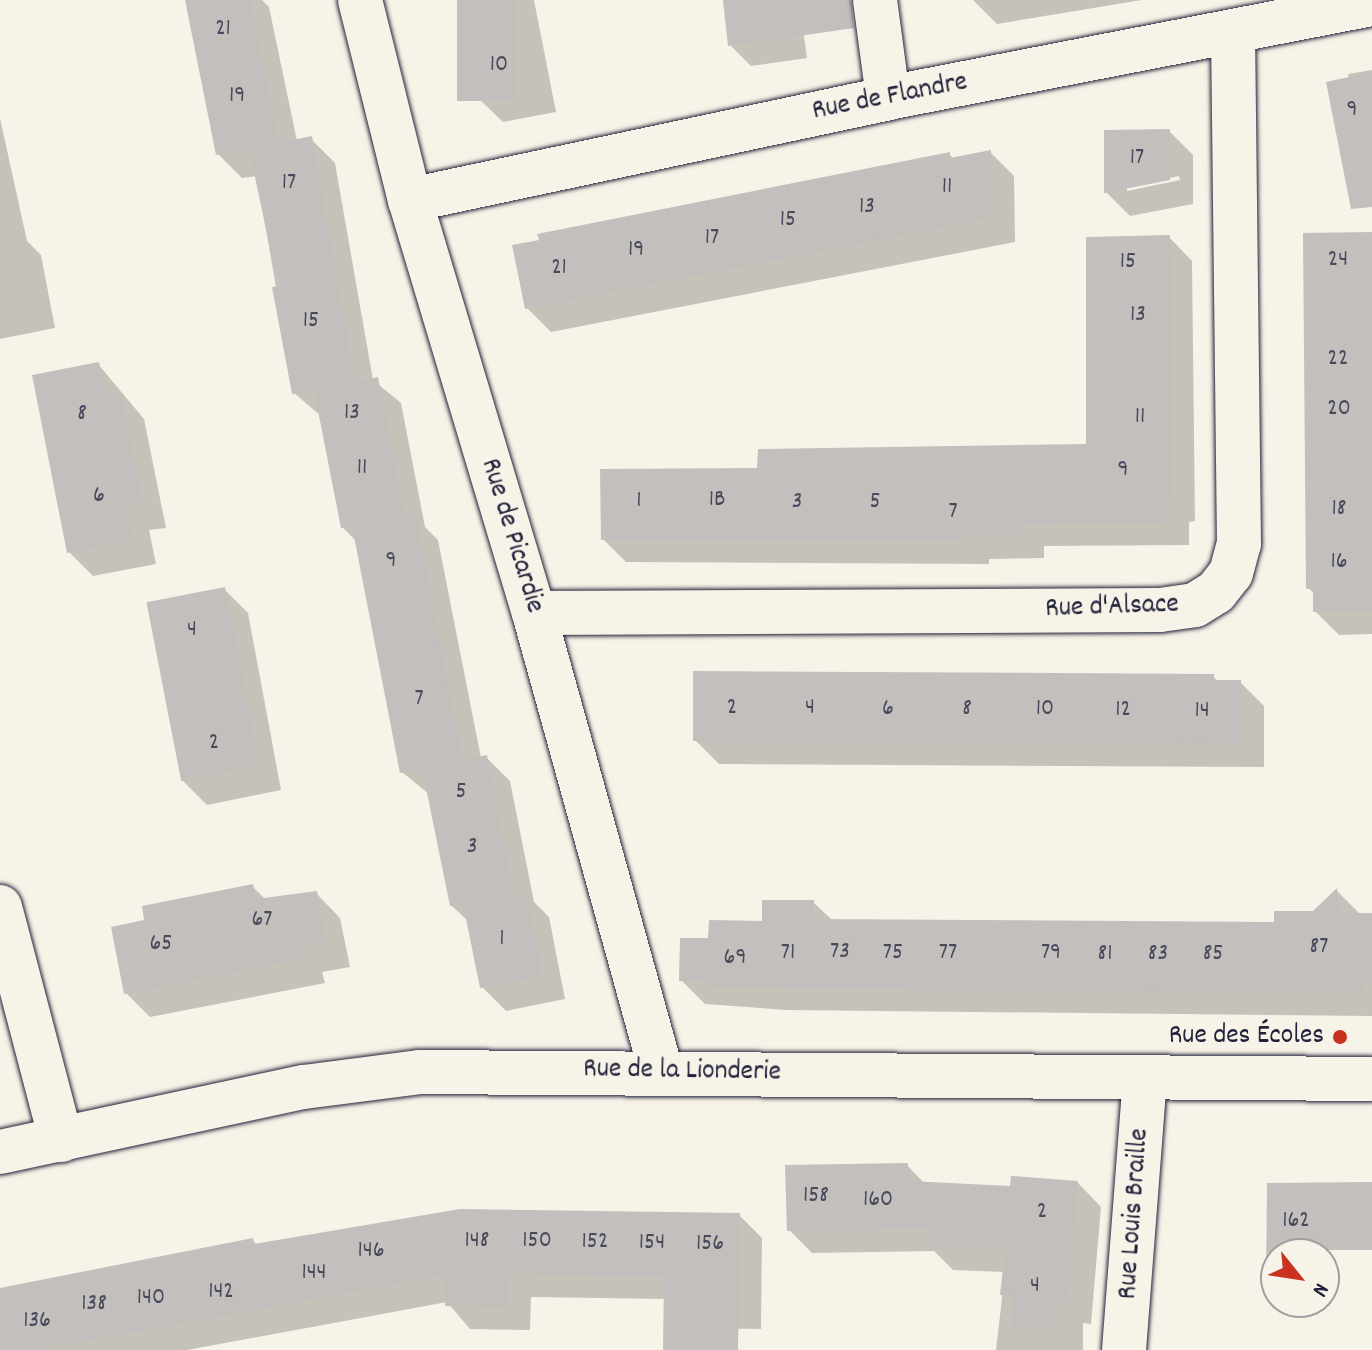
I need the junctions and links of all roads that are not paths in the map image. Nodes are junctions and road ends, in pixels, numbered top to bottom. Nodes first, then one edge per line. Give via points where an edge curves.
1 (360, 0) edge
2 (875, 0) edge
3 (1372, 4) edge
4 (1233, 33) junction
5 (888, 98) junction
6 (410, 200) junction
7 (534, 613) junction
8 (0, 907) edge
9 (661, 1072) junction
10 (1145, 1078) junction
11 (1372, 1079) edge
12 (61, 1140) junction
13 (0, 1152) edge
14 (1124, 1350) edge

1 - 6 street, Rue de Picardie
2 - 5 street
3 - 4 street, Rue de Flandre
4 - 5 street, Rue de Flandre
4 - 7 street, Rue d'Alsace via 1239,544 1231,573 1216,592 1195,605 1160,610
5 - 6 street, Rue de Flandre
6 - 7 street, Rue de Picardie
7 - 9 street, Rue de Picardie
8 - 12 street
9 - 10 street, Rue de la Lionderie
9 - 12 street, Rue de la Lionderie via 469,1069 370,1076
10 - 11 street, Rue de la Lionderie
10 - 14 street, Rue Louis Braille
12 - 13 street, Rue de la Lionderie

